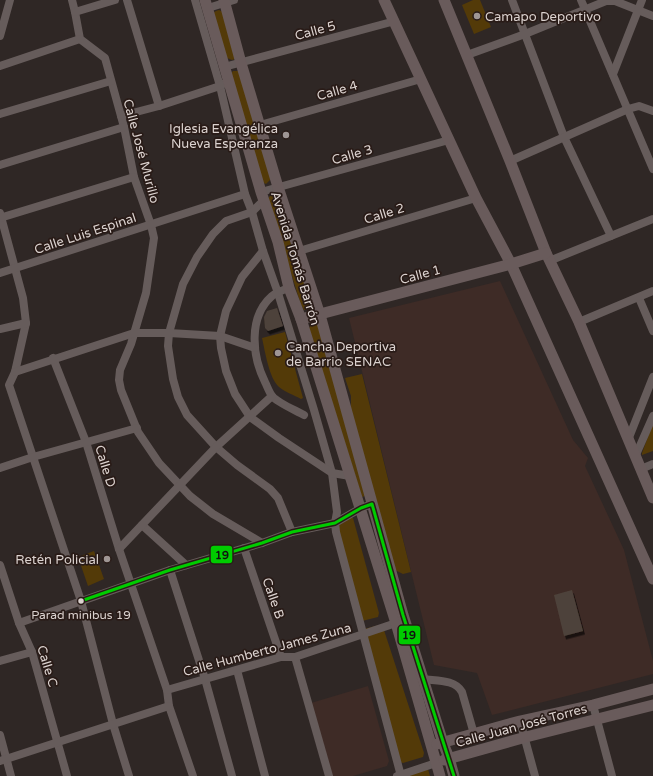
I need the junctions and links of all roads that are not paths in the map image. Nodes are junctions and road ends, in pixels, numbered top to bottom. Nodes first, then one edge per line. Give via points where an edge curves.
1 (10, 0) edge
2 (72, 0) edge
3 (114, 0) edge
4 (127, 0) edge
5 (195, 0) edge
6 (384, 0) edge
7 (512, 0) edge
8 (581, 0) edge
9 (642, 0) edge
10 (227, 1) edge
11 (447, 1) edge
12 (206, 4) edge
13 (584, 9) junction
14 (638, 10) junction
15 (75, 12) junction
16 (653, 16) edge
17 (395, 21) junction
18 (525, 34) junction
19 (0, 36) edge
20 (80, 39) junction
21 (467, 55) junction
22 (241, 63) junction
23 (0, 66) edge
24 (224, 67) junction
25 (614, 74) junction
26 (421, 79) junction
27 (111, 81) junction
28 (224, 83) junction
29 (159, 106) junction
30 (628, 110) junction
31 (653, 111) edge
32 (0, 114) edge
33 (121, 116) junction
34 (260, 125) junction
35 (124, 127) junction
36 (564, 137) junction
37 (449, 140) junction
38 (510, 161) junction
39 (0, 165) edge
40 (653, 169) edge
41 (134, 177) junction
42 (278, 187) junction
43 (245, 194) junction
44 (262, 196) junction
45 (476, 198) junction
46 (252, 212) junction
47 (1, 216) edge
48 (653, 219) edge
49 (151, 225) junction
50 (611, 236) junction
51 (263, 251) junction
52 (299, 251) junction
53 (548, 257) junction
54 (511, 264) junction
55 (14, 268) junction
56 (0, 273) edge
57 (289, 288) junction
58 (653, 291) edge
59 (278, 292) junction
60 (639, 298) junction
61 (320, 315) junction
62 (301, 319) junction
63 (578, 322) junction
64 (26, 323) junction
65 (0, 329) edge
66 (653, 331) edge
67 (134, 333) junction
68 (169, 333) junction
69 (220, 336) junction
70 (255, 348) junction
71 (53, 358) junction
72 (15, 372) junction
73 (653, 377) edge
74 (272, 396) junction
75 (304, 415) dead end
76 (653, 416) edge
77 (250, 417) junction
78 (137, 428) junction
79 (628, 440) junction
80 (86, 442) junction
81 (216, 447) junction
82 (33, 457) junction
83 (635, 457) junction
84 (653, 464) edge
85 (0, 468) edge
86 (641, 469) junction
87 (332, 473) junction
88 (350, 476) junction
89 (180, 485) junction
90 (653, 498) edge
91 (372, 504) junction
92 (361, 508) junction
93 (335, 523) junction
94 (142, 525) junction
95 (292, 532) junction
96 (262, 543) junction
97 (244, 548) junction
98 (120, 549) junction
99 (0, 565) edge
100 (186, 565) junction
101 (170, 570) junction
102 (653, 579) edge
103 (131, 582) junction
104 (81, 601) junction
105 (19, 622) junction
106 (396, 623) junction
107 (363, 635) junction
108 (32, 652) junction
109 (281, 657) junction
110 (295, 657) junction
111 (0, 661) edge
112 (237, 670) junction
113 (205, 679) junction
114 (423, 679) junction
115 (653, 689) edge
116 (167, 690) junction
117 (593, 705) junction
118 (653, 705) edge
119 (169, 706) junction
120 (597, 720) junction
121 (520, 721) junction
122 (113, 724) junction
123 (474, 734) junction
124 (0, 735) edge
125 (526, 737) junction
126 (57, 742) junction
127 (443, 743) junction
128 (431, 746) junction
129 (449, 758) junction
130 (3, 760) edge
131 (436, 763) junction
132 (11, 776) edge
133 (67, 776) edge
134 (129, 776) edge
135 (192, 776) edge
136 (232, 776) edge
137 (265, 776) edge
138 (329, 776) edge
139 (400, 776) edge
140 (440, 776) edge
141 (454, 776) edge
142 (535, 776) edge
143 (612, 776) edge

1 - 19 street
2 - 15 street
3 - 15 street
4 - 29 street
5 - 28 street
6 - 17 main road
7 - 18 street
8 - 13 street
9 - 14 street
10 - 12 street
10 - 22 main road, Avenida Tomás Barrón
11 - 21 main road
12 - 24 main road, Avenida Tomás Barrón
13 - 14 street via 606,1 615,1
13 - 18 street
13 - 25 street
14 - 16 street
14 - 25 street
15 - 20 street
17 - 22 street, Calle 5
17 - 26 main road
18 - 21 street
18 - 36 street
20 - 23 street
20 - 27 street, Calle José Murillo via 105,58
21 - 38 main road
22 - 24 street, Calle 5
22 - 34 main road, Avenida Tomás Barrón
24 - 28 main road, Avenida Tomás Barrón
25 - 30 street
26 - 34 street, Calle 4
26 - 37 main road
27 - 32 street
27 - 33 street, Calle José Murillo
28 - 29 street
28 - 43 street
28 - 44 main road, Avenida Tomás Barrón
29 - 33 street
30 - 31 street via 639,106
30 - 36 street
30 - 40 street
33 - 35 street, Calle José Murillo
34 - 42 main road, Avenida Tomás Barrón
35 - 39 street
35 - 41 street, Calle José Murillo
36 - 38 street
36 - 50 street
37 - 42 street, Calle 3
37 - 45 main road
38 - 53 main road
41 - 47 street
41 - 49 street, Calle José Murillo
42 - 44 street, Calle 3
42 - 52 main road, Avenida Tomás Barrón
43 - 46 street
43 - 49 street, Calle Luis Espinal
44 - 46 street
44 - 57 main road, Avenida Tomás Barrón via 278,242
45 - 52 street, Calle 2
45 - 54 main road
46 - 51 street
46 - 68 street via 226,221 197,257 182,284
47 - 55 street
48 - 50 street
49 - 55 street, Calle Luis Espinal
49 - 67 street, Calle José Murillo via 154,238 150,270
50 - 53 street
51 - 59 street
51 - 69 street via 242,277 226,311
52 - 61 main road, Avenida Tomás Barrón
53 - 54 main road, Calle 1
53 - 63 main road
54 - 61 main road, Calle 1
54 - 102 main road
55 - 56 street, Calle Luis Espinal
55 - 64 street
57 - 59 street
57 - 62 main road, Avenida Tomás Barrón
58 - 60 street
59 - 70 street via 263,307 256,326
59 - 87 street
60 - 63 street
60 - 66 street
61 - 62 main road, Calle 1
61 - 91 main road, Avenida Tomás Barrón
62 - 88 main road, Avenida Tomás Barrón
63 - 79 main road
64 - 65 street
64 - 72 street
67 - 68 street
67 - 71 street
67 - 78 street, Calle José Murillo via 120,370 119,380
68 - 69 street
68 - 81 street via 168,346 178,397 187,415
69 - 70 street
69 - 77 street via 226,371 234,394
70 - 74 street via 256,359
71 - 72 street
71 - 80 street, Calle D
72 - 82 street via 9,385
73 - 79 street
74 - 75 street
74 - 77 street
76 - 83 street
77 - 81 street
77 - 87 street
78 - 80 street
78 - 89 street, Calle José Murillo via 159,463
79 - 83 main road
80 - 82 street
80 - 98 street, Calle D
81 - 89 street
81 - 95 street via 270,489 278,498
82 - 85 street
82 - 104 street
83 - 86 main road
84 - 86 street
86 - 90 main road
87 - 88 street
87 - 93 street via 337,512
88 - 92 main road, Avenida Tomás Barrón
89 - 94 street
89 - 96 street, Calle José Murillo via 213,514
91 - 92 street
91 - 114 main road, Avenida Tomás Barrón
92 - 93 street
92 - 106 main road, Avenida Tomás Barrón
93 - 95 street
93 - 107 street
94 - 98 street
94 - 100 street
95 - 96 street
96 - 97 street
97 - 100 street
97 - 109 street, Calle B
98 - 103 street, Calle D
99 - 105 street, Calle C
100 - 101 street
101 - 103 street
101 - 113 street
103 - 104 street
103 - 116 street, Calle D
104 - 105 street
104 - 122 street
105 - 108 street, Calle C
106 - 107 street, Calle Humberto James Zuna
106 - 128 main road, Avenida Tomás Barrón
107 - 110 street, Calle Humberto James Zuna
107 - 139 street
108 - 111 street
108 - 126 street, Calle C
109 - 110 street, Calle Humberto James Zuna
109 - 112 street, Calle Humberto James Zuna
110 - 138 street
112 - 113 street, Calle Humberto James Zuna
112 - 137 street
113 - 116 street, Calle Humberto James Zuna
113 - 136 street
114 - 123 street via 454,683 459,687
114 - 127 main road, Avenida Tomás Barrón
115 - 117 main road, Calle Juan José Torres
116 - 119 street, Calle D
117 - 120 street
117 - 121 main road, Calle Juan José Torres
118 - 120 main road, Calle Juan José Torres
119 - 122 street
119 - 135 street, Calle D
120 - 125 main road, Calle Juan José Torres
120 - 143 street
121 - 123 main road, Calle Juan José Torres
121 - 125 street
122 - 126 street
122 - 134 street
123 - 127 main road, Calle Juan José Torres
124 - 130 street
125 - 129 main road, Calle Juan José Torres
125 - 142 street
126 - 130 street
126 - 133 street, Calle C
127 - 128 main road, Calle Juan José Torres
127 - 129 main road, Avenida Tomás Barrón
128 - 131 main road, Avenida Tomás Barrón
129 - 131 main road, Calle Juan José Torres
129 - 141 main road, Avenida Tomás Barrón
130 - 132 street
131 - 139 street, Calle Juan José Torres
131 - 140 main road, Avenida Tomás Barrón

